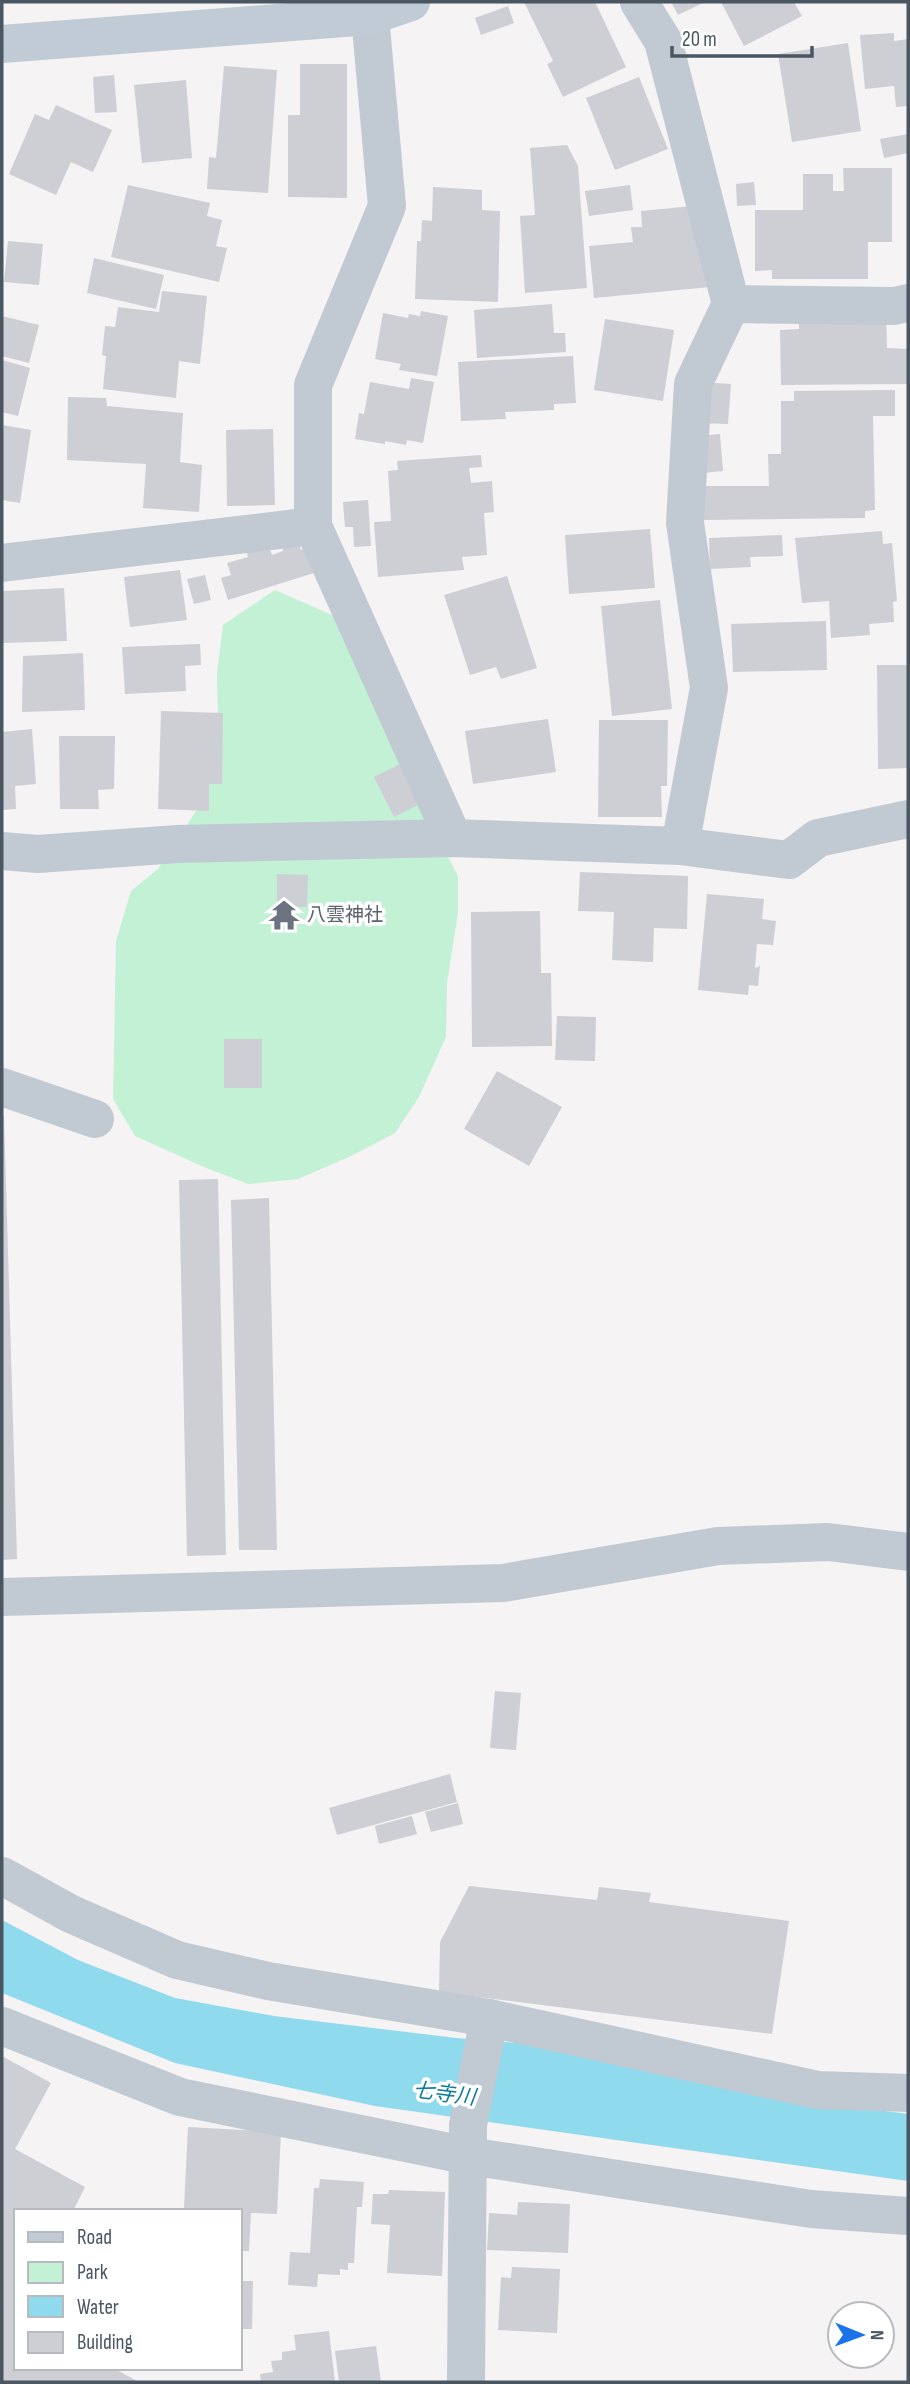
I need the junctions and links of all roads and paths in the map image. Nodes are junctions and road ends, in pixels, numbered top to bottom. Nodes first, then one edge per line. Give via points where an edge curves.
1 (411, 2) edge
2 (639, 2) edge
3 (328, 11) edge
4 (370, 16) junction
5 (2, 44) edge
6 (908, 303) edge
7 (731, 304) junction
8 (313, 526) junction
9 (2, 563) edge
10 (908, 819) edge
11 (453, 838) junction
12 (680, 846) junction
13 (2, 851) edge
14 (2, 1087) edge
15 (95, 1119) dead end
16 (908, 1552) edge
17 (2, 1597) edge
18 (2, 1876) edge
19 (2, 2026) edge
20 (488, 2026) junction
21 (908, 2093) edge
22 (469, 2140) junction
23 (908, 2216) edge
24 (466, 2382) edge

1 - 4 street
2 - 7 street via 663,41
3 - 4 street
3 - 5 street
4 - 8 street via 387,206 313,385
6 - 7 street
7 - 12 street via 693,384 685,523 709,688
8 - 9 street
8 - 11 street
10 - 12 street via 817,838 789,860
11 - 12 street
11 - 13 street via 178,844 38,855
14 - 15 street
16 - 17 street via 828,1542 718,1546 503,1583
18 - 20 street via 71,1914 177,1960
19 - 22 street via 180,2097
20 - 21 street via 818,2090
20 - 22 street
22 - 23 street via 811,2209
22 - 24 street

